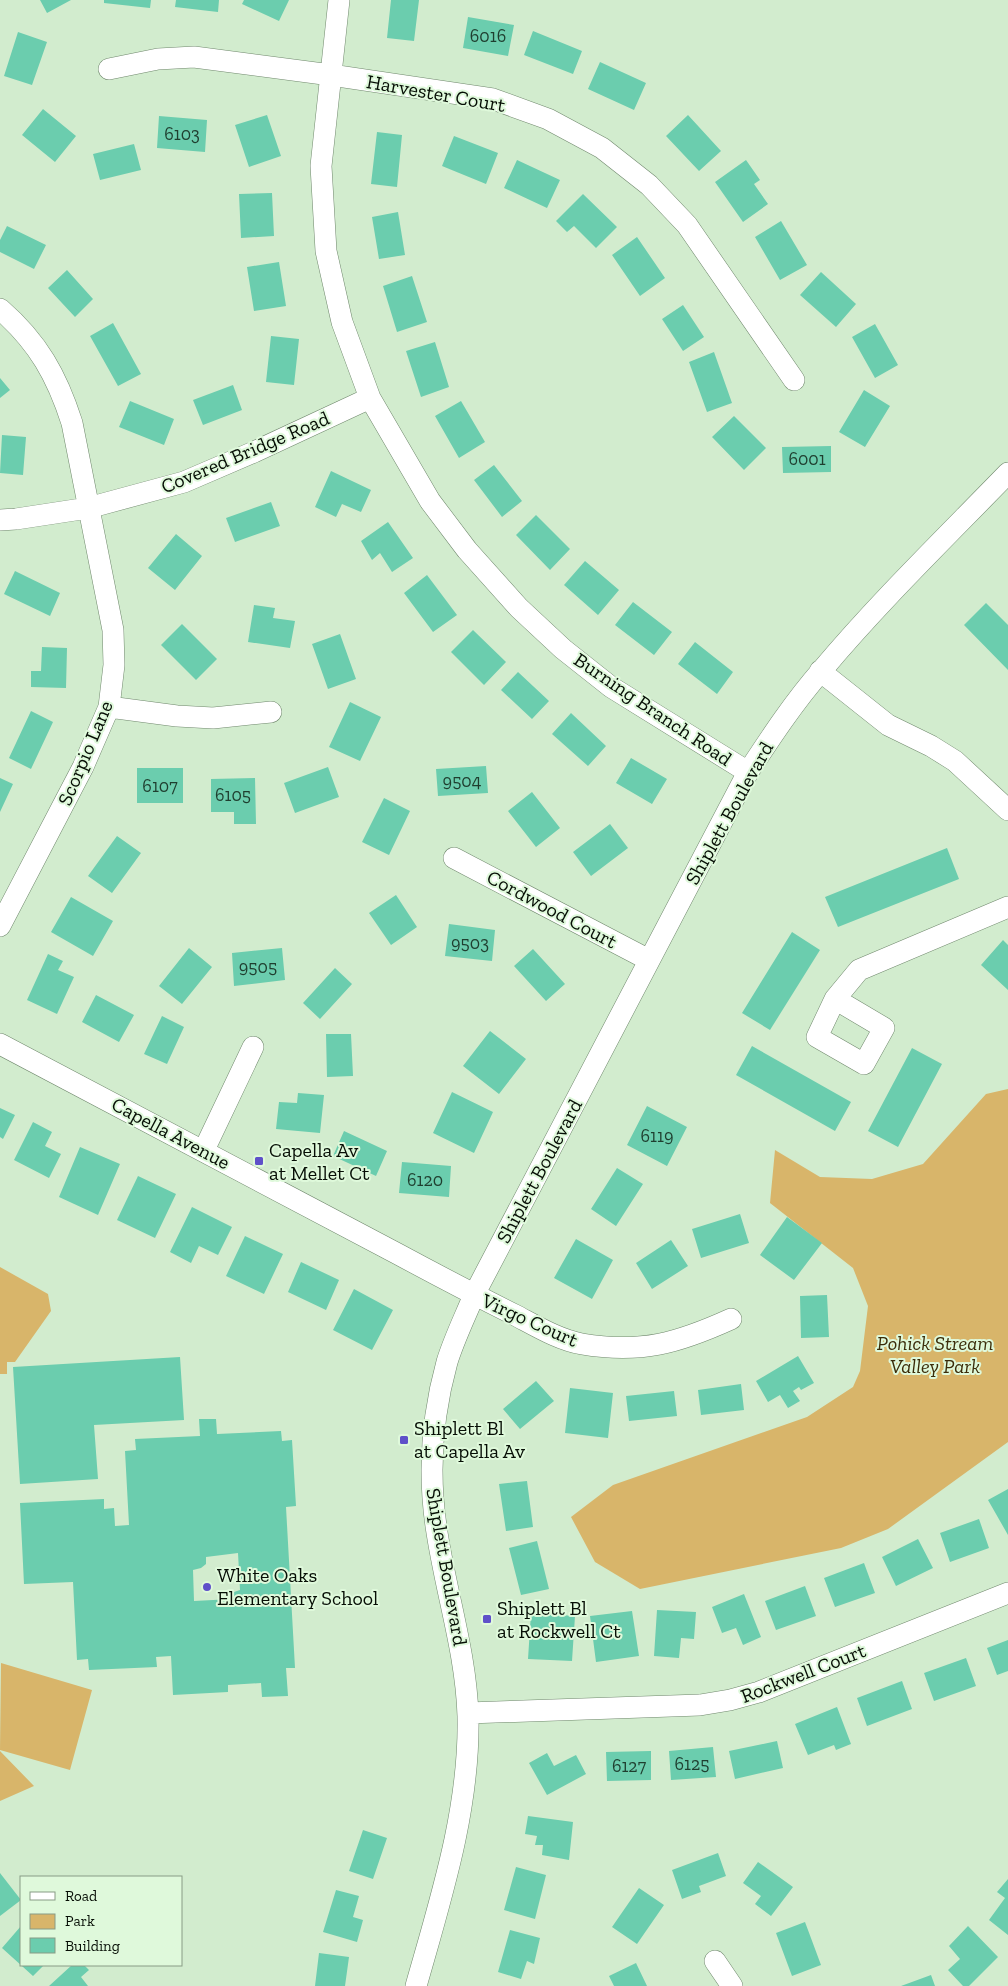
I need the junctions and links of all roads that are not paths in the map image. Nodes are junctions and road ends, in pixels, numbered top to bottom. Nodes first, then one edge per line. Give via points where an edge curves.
1 (339, 0) edge
2 (109, 69) dead end
3 (331, 75) junction
4 (0, 309) edge
5 (794, 380) dead end
6 (370, 398) junction
7 (1008, 473) edge
8 (88, 508) junction
9 (0, 520) edge
10 (820, 671) junction
11 (109, 706) junction
12 (271, 712) dead end
13 (748, 772) junction
14 (1008, 810) edge
15 (454, 858) dead end
16 (1008, 907) edge
17 (0, 926) edge
18 (649, 960) junction
19 (835, 1000) dead end
20 (0, 1044) edge
21 (253, 1047) dead end
22 (204, 1150) junction
23 (474, 1295) junction
24 (731, 1319) dead end
25 (1008, 1593) edge
26 (468, 1714) junction
27 (715, 1961) dead end
28 (416, 1986) edge
29 (732, 1986) edge

1 - 3 street, Burning Branch Road
2 - 3 street, Harvester Court via 158,59 194,57
3 - 5 street, Harvester Court via 493,99 548,119 602,148 648,185 687,225
3 - 6 street, Burning Branch Road via 321,166 326,251 342,322
4 - 8 street, Scorpio Lane via 43,355 62,392 72,423
6 - 8 street, Covered Bridge Road via 184,482
6 - 13 street, Burning Branch Road via 430,501 466,550 519,608 563,649 611,686
7 - 10 street, Shiplett Boulevard
8 - 9 street, Covered Bridge Road
8 - 11 street, Scorpio Lane via 113,630 114,665
10 - 13 street, Shiplett Boulevard
10 - 14 street via 888,725 955,761
11 - 12 street via 213,718
11 - 17 street, Scorpio Lane via 82,767
13 - 18 street, Shiplett Boulevard
15 - 18 street, Cordwood Court
16 - 19 street via 859,970
18 - 23 street, Shiplett Boulevard
20 - 22 street, Capella Avenue
21 - 22 street
22 - 23 street, Capella Avenue
23 - 24 street, Virgo Court via 568,1340 602,1347 661,1345
23 - 26 street, Shiplett Boulevard via 448,1360 436,1409 431,1450 436,1525 464,1664
25 - 26 street, Rockwell Court via 759,1692 730,1700 700,1705
26 - 28 street, Shiplett Boulevard via 464,1772 452,1853
27 - 29 street

